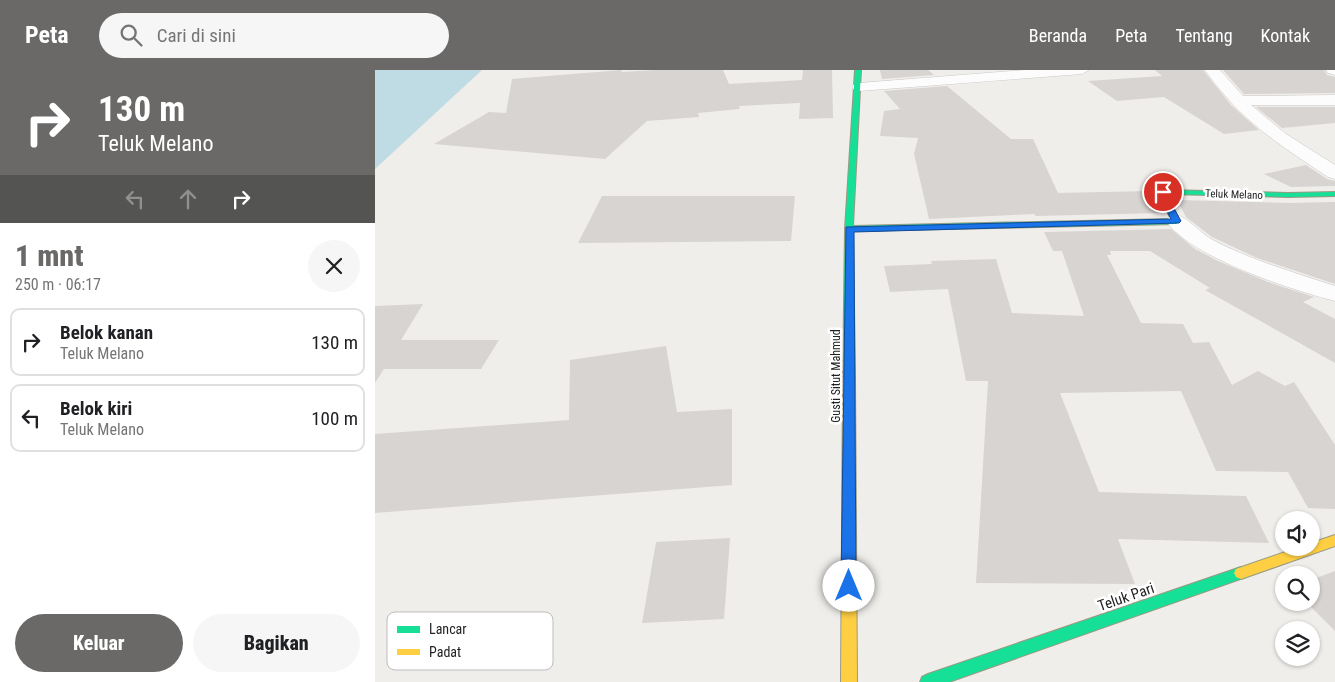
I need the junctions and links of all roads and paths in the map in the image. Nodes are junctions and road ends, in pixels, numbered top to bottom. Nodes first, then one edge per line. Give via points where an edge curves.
1 (858, 70) edge
2 (1082, 70) edge
3 (1212, 70) edge
4 (859, 87) junction
5 (1335, 100) edge
6 (1238, 101) junction
7 (1335, 173) edge
8 (1335, 194) edge
9 (1176, 221) junction
10 (849, 229) junction
11 (1335, 294) edge
12 (1335, 540) edge
13 (849, 682) edge
14 (928, 682) edge

1 - 4 main road, Gusti Situt Mahmud
2 - 4 street
3 - 6 street
4 - 10 main road, Gusti Situt Mahmud
5 - 6 street
6 - 7 street via 1279,138
8 - 9 main road, Teluk Melano via 1163,192
9 - 10 main road
9 - 11 street via 1203,243 1252,265
10 - 13 main road, Gusti Situt Mahmud
12 - 14 main road, Teluk Pari

